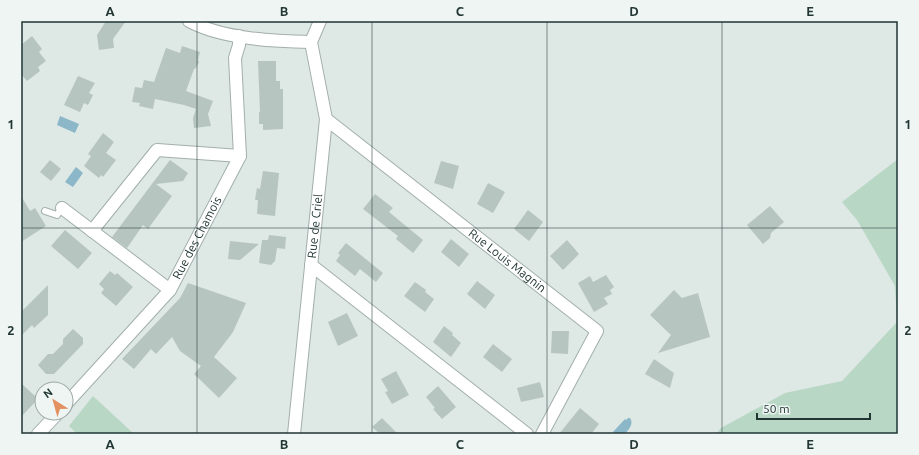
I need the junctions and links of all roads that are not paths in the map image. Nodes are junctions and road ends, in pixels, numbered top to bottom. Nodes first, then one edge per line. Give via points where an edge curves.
1 (189, 21) edge
2 (320, 21) edge
3 (239, 36) junction
4 (311, 42) junction
5 (326, 119) junction
6 (240, 156) junction
7 (62, 208) joint
8 (45, 211) dead end
9 (92, 231) junction
10 (311, 265) junction
11 (170, 290) junction
12 (74, 395) edge
13 (50, 421) edge
14 (38, 434) edge
15 (294, 434) edge
16 (527, 434) edge
17 (542, 434) edge

1 - 3 street
2 - 4 street
3 - 4 street via 284,42
3 - 6 street via 235,58
4 - 5 street, Rue de Criel
5 - 10 street, Rue de Criel
5 - 17 street, Rue Louis Magnin via 597,331
6 - 9 street via 158,150
6 - 11 street, Rue des Chamois
7 - 8 lane via 57,215
7 - 9 street
9 - 11 street
10 - 15 street, Rue de Criel
10 - 16 street
11 - 12 street, Rue des Chamois
13 - 14 street

